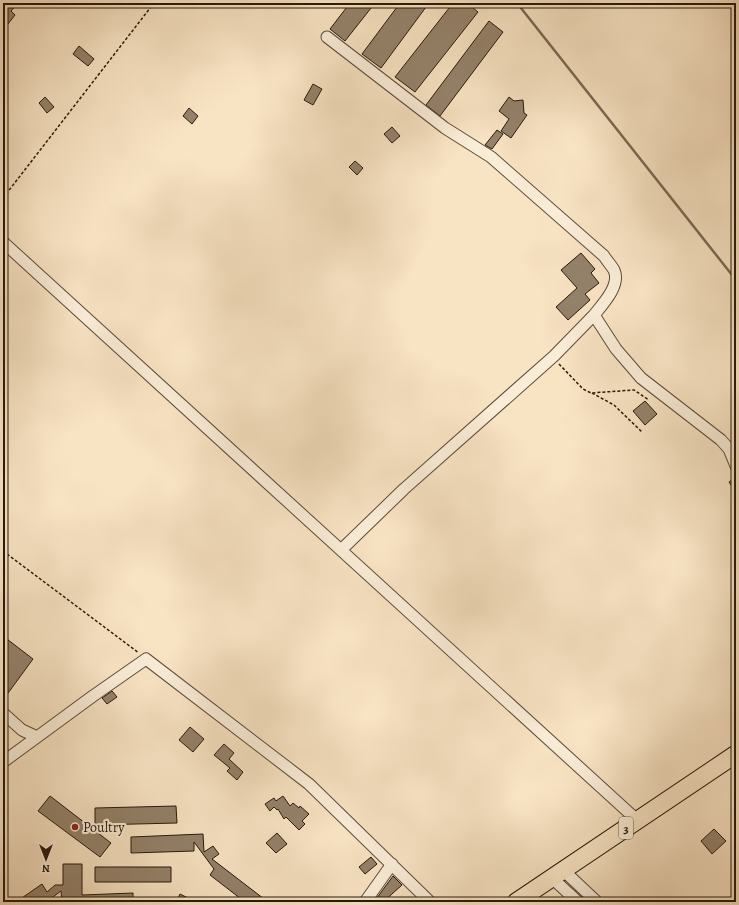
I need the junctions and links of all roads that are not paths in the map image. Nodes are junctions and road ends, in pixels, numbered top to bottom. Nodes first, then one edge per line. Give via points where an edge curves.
1 (328, 37) dead end
2 (3, 242) edge
3 (594, 315) junction
4 (736, 466) edge
5 (341, 550) junction
6 (3, 713) edge
7 (37, 737) junction
8 (736, 754) edge
9 (3, 762) edge
10 (637, 820) junction
11 (392, 864) junction
12 (557, 874) junction
13 (521, 900) edge
14 (365, 902) edge
15 (430, 902) edge
16 (578, 902) edge
17 (597, 902) edge

1 - 3 street via 445,128 491,157 604,256 614,270 616,279 609,296
2 - 5 street
3 - 4 street via 616,349 641,378 721,440 729,449
3 - 5 street via 554,356 404,489
5 - 10 street
6 - 7 street via 22,730
7 - 9 street
7 - 11 street via 146,659 310,784
8 - 10 highway, 3
10 - 12 highway, 3
11 - 14 street
11 - 15 street
12 - 13 highway, 3
12 - 16 street
12 - 17 street

